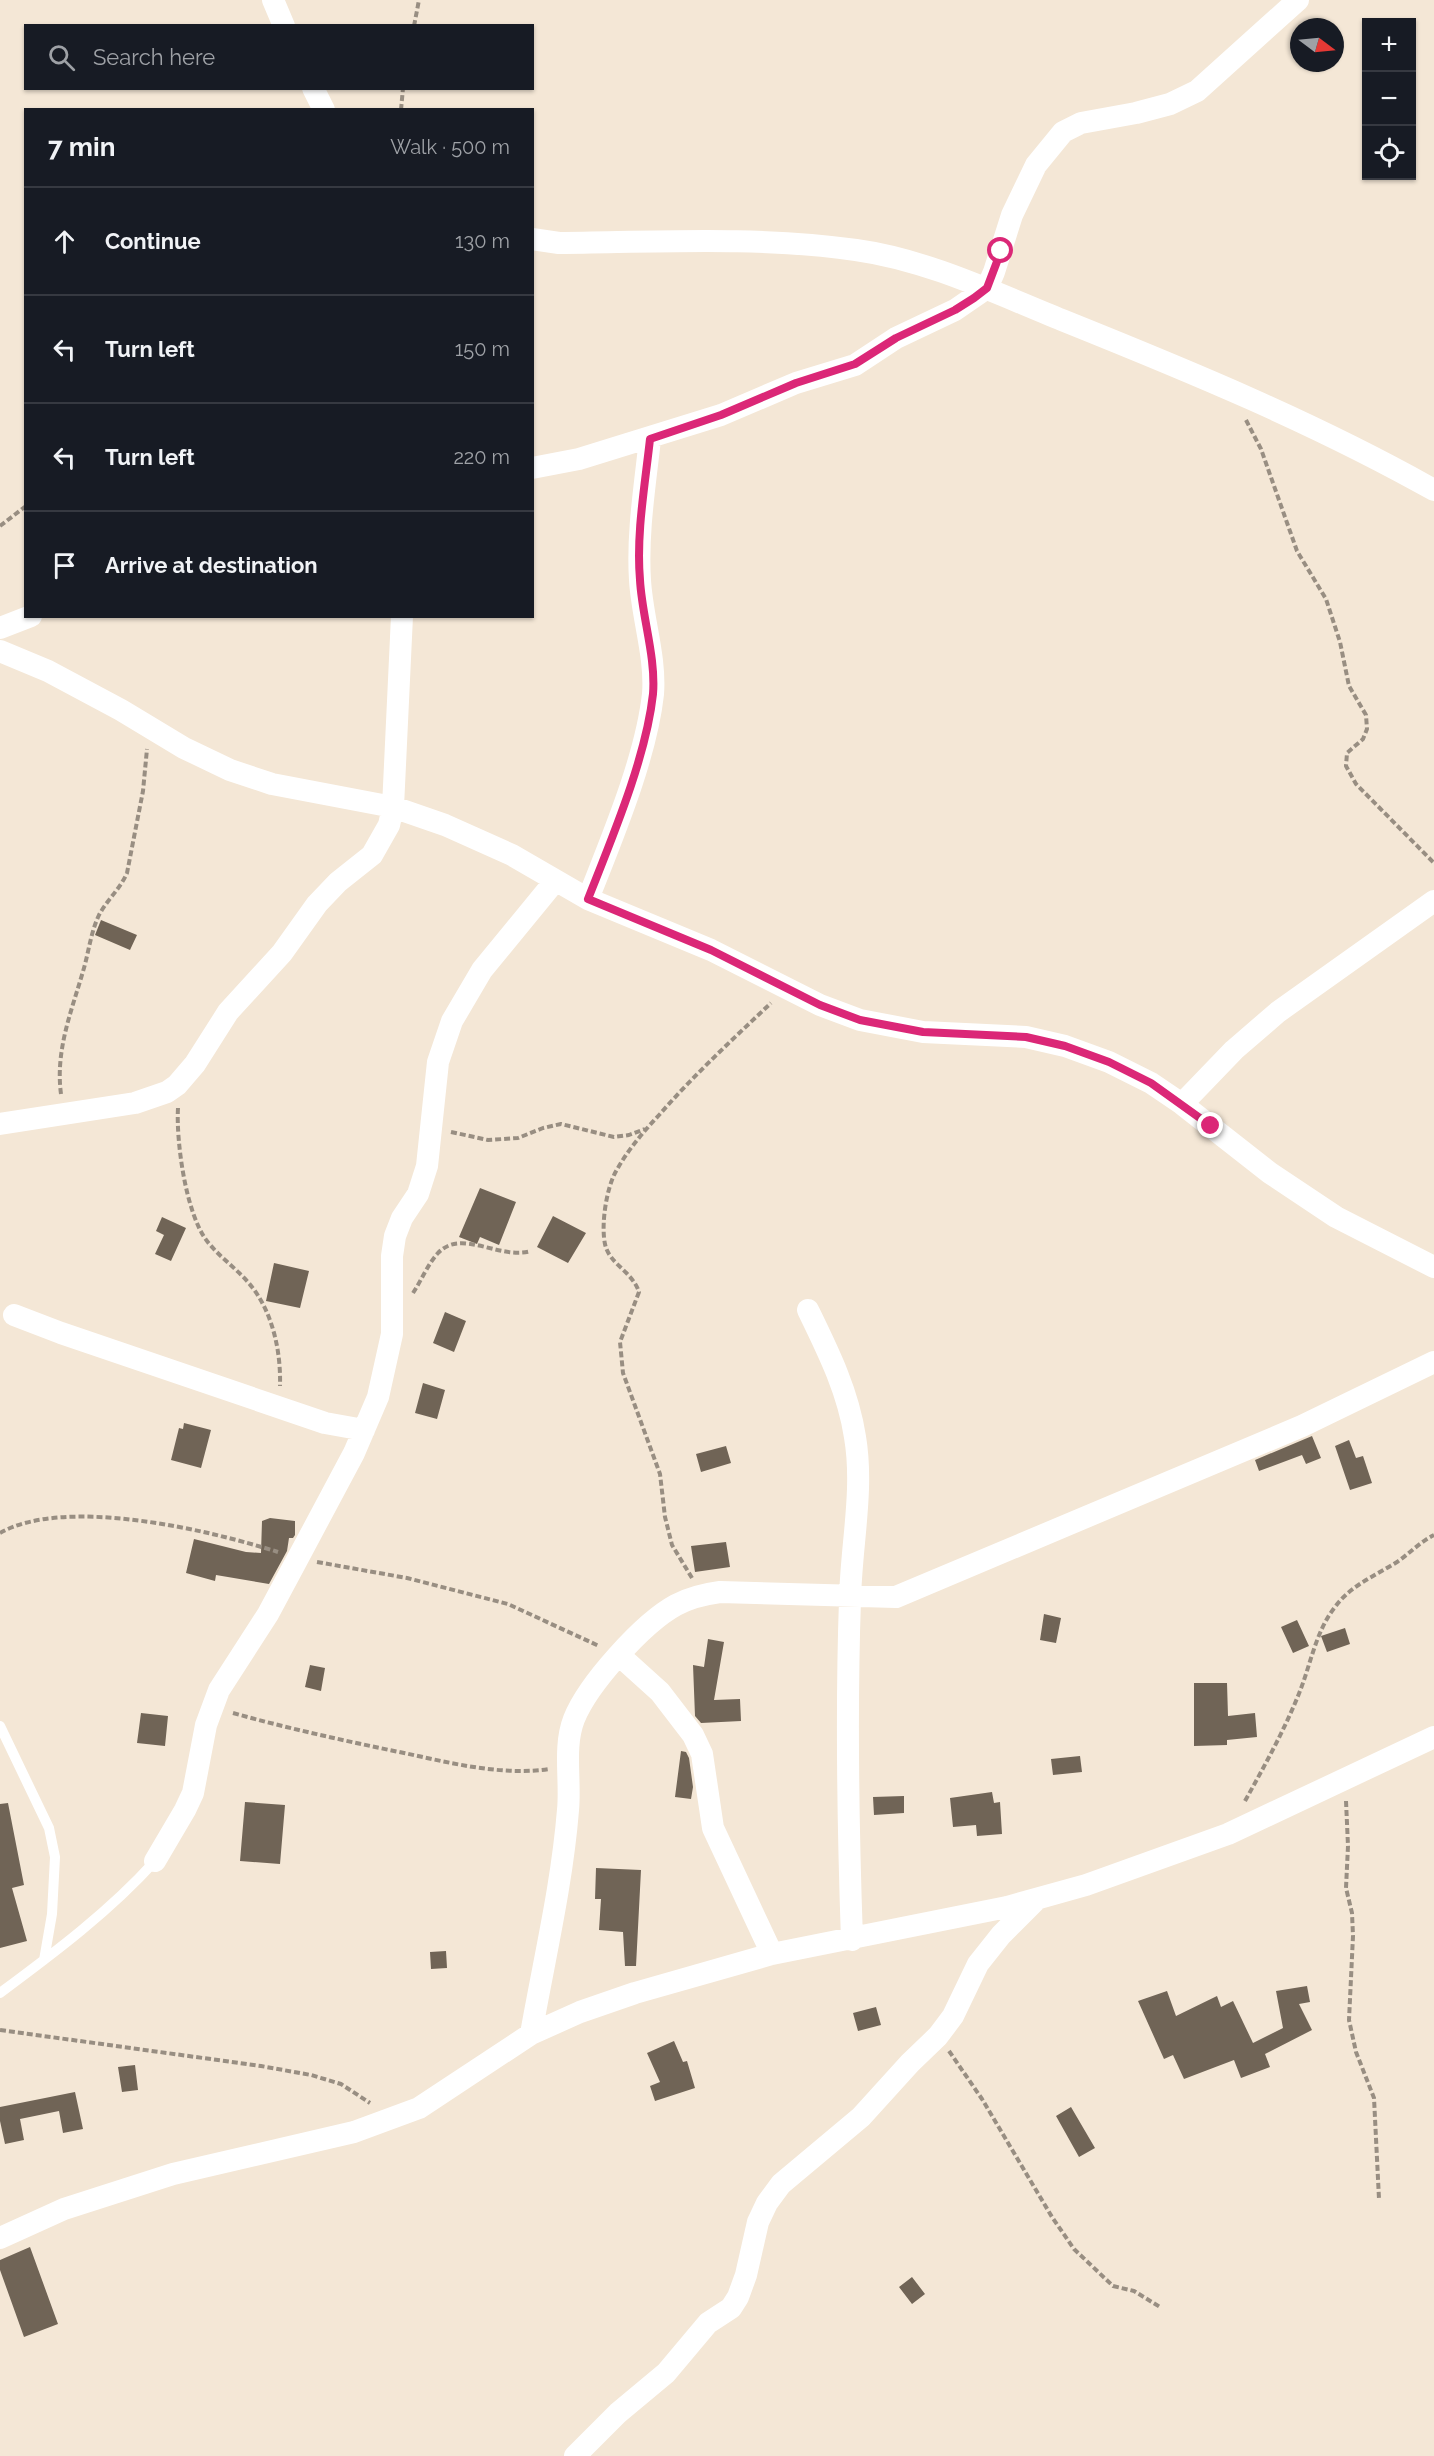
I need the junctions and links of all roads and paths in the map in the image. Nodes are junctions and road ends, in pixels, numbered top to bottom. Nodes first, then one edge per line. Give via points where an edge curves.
1 (273, 0) edge
2 (419, 0) edge
3 (1298, 0) edge
4 (283, 24) edge
5 (414, 24) edge
6 (314, 90) edge
7 (403, 90) edge
8 (323, 108) edge
9 (401, 108) edge
10 (534, 239) edge
11 (987, 288) junction
12 (1245, 419) dead end
13 (650, 439) junction
14 (534, 468) edge
15 (1434, 490) edge
16 (24, 508) edge
17 (0, 526) edge
18 (26, 618) edge
19 (402, 618) edge
20 (0, 628) edge
21 (0, 651) edge
22 (149, 727) junction
23 (393, 807) junction
24 (1434, 863) edge
25 (555, 881) junction
26 (588, 899) junction
27 (1434, 901) edge
28 (787, 988) junction
29 (185, 1078) junction
30 (1182, 1104) junction
31 (64, 1113) junction
32 (0, 1124) edge
33 (433, 1127) junction
34 (647, 1128) junction
35 (531, 1251) dead end
36 (1434, 1267) edge
37 (411, 1297) dead end
38 (808, 1310) dead end
39 (14, 1315) dead end
40 (1434, 1362) edge
41 (279, 1407) junction
42 (364, 1430) junction
43 (0, 1533) edge
44 (1434, 1535) edge
45 (298, 1558) junction
46 (706, 1594) junction
47 (850, 1597) junction
48 (620, 1656) junction
49 (212, 1707) junction
50 (0, 1726) edge
51 (1434, 1737) edge
52 (569, 1766) junction
53 (1342, 1780) junction
54 (1244, 1803) dead end
55 (155, 1861) joint
56 (1037, 1899) junction
57 (852, 1940) junction
58 (772, 1954) junction
59 (44, 1960) junction
60 (0, 1993) edge
61 (0, 2030) edge
62 (531, 2034) junction
63 (938, 2036) junction
64 (388, 2119) junction
65 (1379, 2199) dead end
66 (0, 2238) edge
67 (1160, 2307) dead end
68 (575, 2456) edge

1 - 4 street
2 - 5 path
3 - 11 street via 1197,91 1170,104 1081,123 1063,132 1036,165 1012,215
6 - 8 street
7 - 9 path
10 - 11 street via 559,243 749,242 856,250 910,260
11 - 13 street via 955,310 896,338 855,364
11 - 15 street via 1229,388 1337,438
12 - 24 path via 1261,449 1297,551 1326,600 1349,686 1366,714 1363,739 1347,753 1349,775
13 - 14 street
13 - 26 street via 639,579 653,692 647,727 622,808
16 - 17 path
18 - 20 street
19 - 23 street
21 - 22 street via 48,671
22 - 23 street via 230,770 272,784
22 - 31 path via 143,791 127,873 93,928 61,1050 58,1072
23 - 25 street via 484,842
23 - 29 street via 389,825 372,855 317,904 282,952 228,1012
25 - 26 street
25 - 33 street via 482,969 452,1021 438,1062
26 - 28 street via 711,950
27 - 30 street via 1278,1012 1234,1050
28 - 30 street via 820,1005 892,1028 1026,1037 1065,1046 1109,1062
28 - 34 path
29 - 31 street via 166,1092 135,1103
29 - 41 path via 178,1110 178,1141 193,1212 205,1239 262,1302 279,1350
30 - 36 street via 1270,1173 1336,1217
31 - 32 street
33 - 34 path via 488,1140 518,1138 561,1124 614,1137
33 - 42 street via 428,1166 395,1236 392,1334 378,1397
34 - 46 path via 614,1175 602,1225 605,1248 635,1280 639,1292 620,1342 623,1373 657,1465 672,1545 686,1572
35 - 37 path via 504,1253 456,1242 436,1255
38 - 47 street via 834,1363 855,1438 859,1473
39 - 41 street
40 - 47 street via 1302,1426 896,1597
41 - 42 street via 325,1423
42 - 45 street
43 - 45 path via 46,1518 92,1516 229,1537
44 - 54 path via 1352,1589 1334,1607 1277,1742
45 - 48 path via 418,1581 508,1604
45 - 49 street
46 - 47 street
46 - 48 street via 662,1614
47 - 57 street via 846,1778
48 - 52 street via 583,1702 574,1720
48 - 58 street via 660,1692 693,1734 702,1754 713,1828
49 - 52 path via 310,1734 451,1763 530,1772
49 - 55 street via 193,1792
50 - 59 lane via 49,1828 53,1848 55,1882
51 - 53 street
52 - 62 street via 568,1810
53 - 56 street via 1228,1833
53 - 65 path via 1348,1846 1346,1888 1353,1936 1349,2020 1356,2052 1374,2098
55 - 59 lane via 132,1887
56 - 57 street
56 - 63 street via 978,1964 953,2016
57 - 58 street
58 - 62 street via 580,2012
59 - 60 lane
61 - 64 path via 311,2075 347,2087
62 - 64 street via 419,2108
63 - 67 path via 982,2099 1074,2248 1113,2286 1134,2291
63 - 68 street via 875,2103 781,2184 758,2222 746,2275 731,2308 708,2323 666,2373
64 - 66 street via 354,2132 173,2174 64,2209

